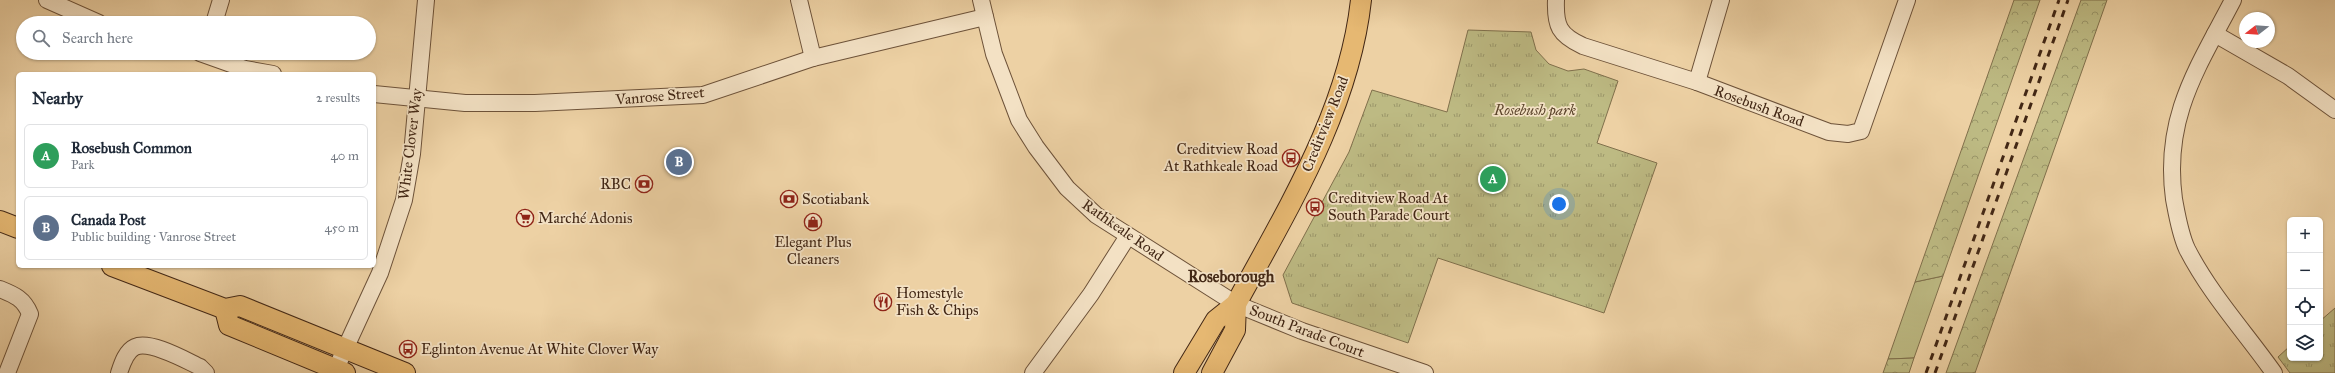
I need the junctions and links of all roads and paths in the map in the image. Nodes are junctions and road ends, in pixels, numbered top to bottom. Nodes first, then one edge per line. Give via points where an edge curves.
1 (47, 0) edge
2 (221, 0) edge
3 (426, 0) edge
4 (799, 0) edge
5 (981, 0) edge
6 (1361, 0) edge
7 (1556, 0) edge
8 (1721, 0) edge
9 (1907, 0) edge
10 (2233, 0) edge
11 (83, 16) edge
12 (216, 16) edge
13 (985, 17) junction
14 (2215, 34) junction
15 (813, 58) junction
16 (220, 60) edge
17 (262, 72) edge
18 (1697, 82) junction
19 (376, 94) edge
20 (417, 99) junction
21 (2335, 110) edge
22 (0, 221) edge
23 (16, 227) edge
24 (1128, 236) junction
25 (117, 268) edge
26 (0, 289) edge
27 (1236, 304) junction
28 (225, 309) junction
29 (345, 349) junction
30 (338, 372) edge
31 (7, 373) edge
32 (119, 373) edge
33 (206, 373) edge
34 (405, 373) edge
35 (1033, 373) edge
36 (1184, 373) edge
37 (1212, 373) edge
38 (1425, 373) edge
39 (2274, 373) edge

1 - 11 street
2 - 12 street
3 - 20 street, White Clover Way
4 - 15 street
5 - 13 street, Rathkeale Road
6 - 27 main road, Creditview Road via 1358,26 1346,72 1314,160
7 - 18 street, Rosebush Road via 1559,27 1566,38 1582,46
8 - 18 street
9 - 18 street, Rosebush Road via 1861,130 1848,134 1829,132
10 - 14 street
13 - 15 street, Vanrose Street
13 - 24 street, Rathkeale Road via 994,54 1019,120 1036,147 1066,188 1096,215
14 - 21 street via 2288,76
14 - 39 street via 2185,94 2174,132 2172,181 2176,210 2187,248 2203,275
15 - 20 street, Vanrose Street via 703,95 535,103 465,103
16 - 17 street
19 - 20 street, Vanrose Street
20 - 29 street, White Clover Way via 410,167 400,215 380,273
22 - 23 main road
24 - 27 street, Rathkeale Road
24 - 35 street via 1091,294
25 - 28 main road
26 - 31 street via 19,296 30,314
27 - 36 main road, Creditview Road via 1216,320
27 - 37 main road, Creditview Road via 1235,330
27 - 38 street, South Parade Court via 1302,331
28 - 29 main road via 240,306
28 - 30 main road via 229,325
29 - 30 street, White Clover Way
29 - 34 main road
32 - 33 street via 126,356 134,347 148,344 200,366

